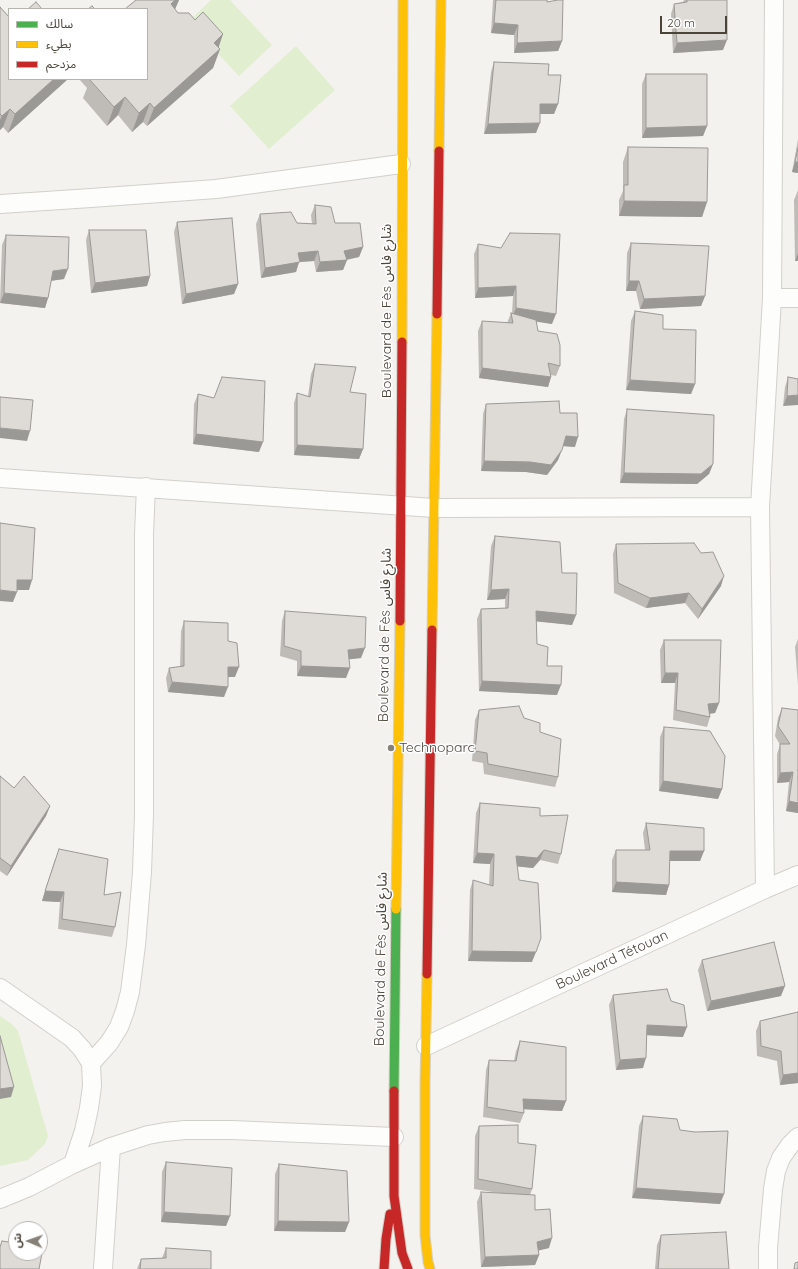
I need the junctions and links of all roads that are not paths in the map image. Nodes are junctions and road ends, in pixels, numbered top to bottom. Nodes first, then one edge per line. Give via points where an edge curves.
1 (403, 0) edge
2 (441, 0) edge
3 (774, 0) edge
4 (401, 164) junction
5 (0, 204) edge
6 (772, 298) junction
7 (798, 298) edge
8 (0, 478) edge
9 (146, 487) junction
10 (401, 505) junction
11 (760, 507) junction
12 (434, 508) junction
13 (798, 875) edge
14 (765, 889) junction
15 (0, 988) edge
16 (426, 1046) junction
17 (91, 1063) junction
18 (394, 1137) junction
19 (798, 1137) edge
20 (111, 1147) junction
21 (73, 1164) junction
22 (394, 1196) junction
23 (0, 1199) edge
24 (103, 1269) edge
25 (384, 1269) edge
26 (408, 1269) edge
27 (430, 1269) edge
28 (768, 1269) edge

1 - 4 main road, Boulevard de Fès شارع فاس
2 - 12 main road
3 - 6 street
4 - 5 street via 216,189
4 - 10 main road, Boulevard de Fès شارع فاس
6 - 7 street
6 - 11 street
8 - 9 street
9 - 10 street
9 - 17 street via 144,815 136,944 130,992 119,1027
10 - 12 street
10 - 18 main road, Boulevard de Fès شارع فاس
11 - 12 street
11 - 14 street
12 - 16 main road
13 - 14 street, Boulevard Tétouan
14 - 16 street, Boulevard Tétouan
15 - 17 street via 72,1038
16 - 27 main road via 425,1235
17 - 21 street via 92,1086 89,1108
18 - 20 street via 185,1130 148,1135
18 - 22 main road, Boulevard de Fès شارع فاس
19 - 28 street via 781,1158 776,1172
20 - 21 street
20 - 24 street
21 - 23 street
22 - 25 main road via 386,1239
22 - 26 main road, Boulevard de Fès شارع فاس via 402,1253

